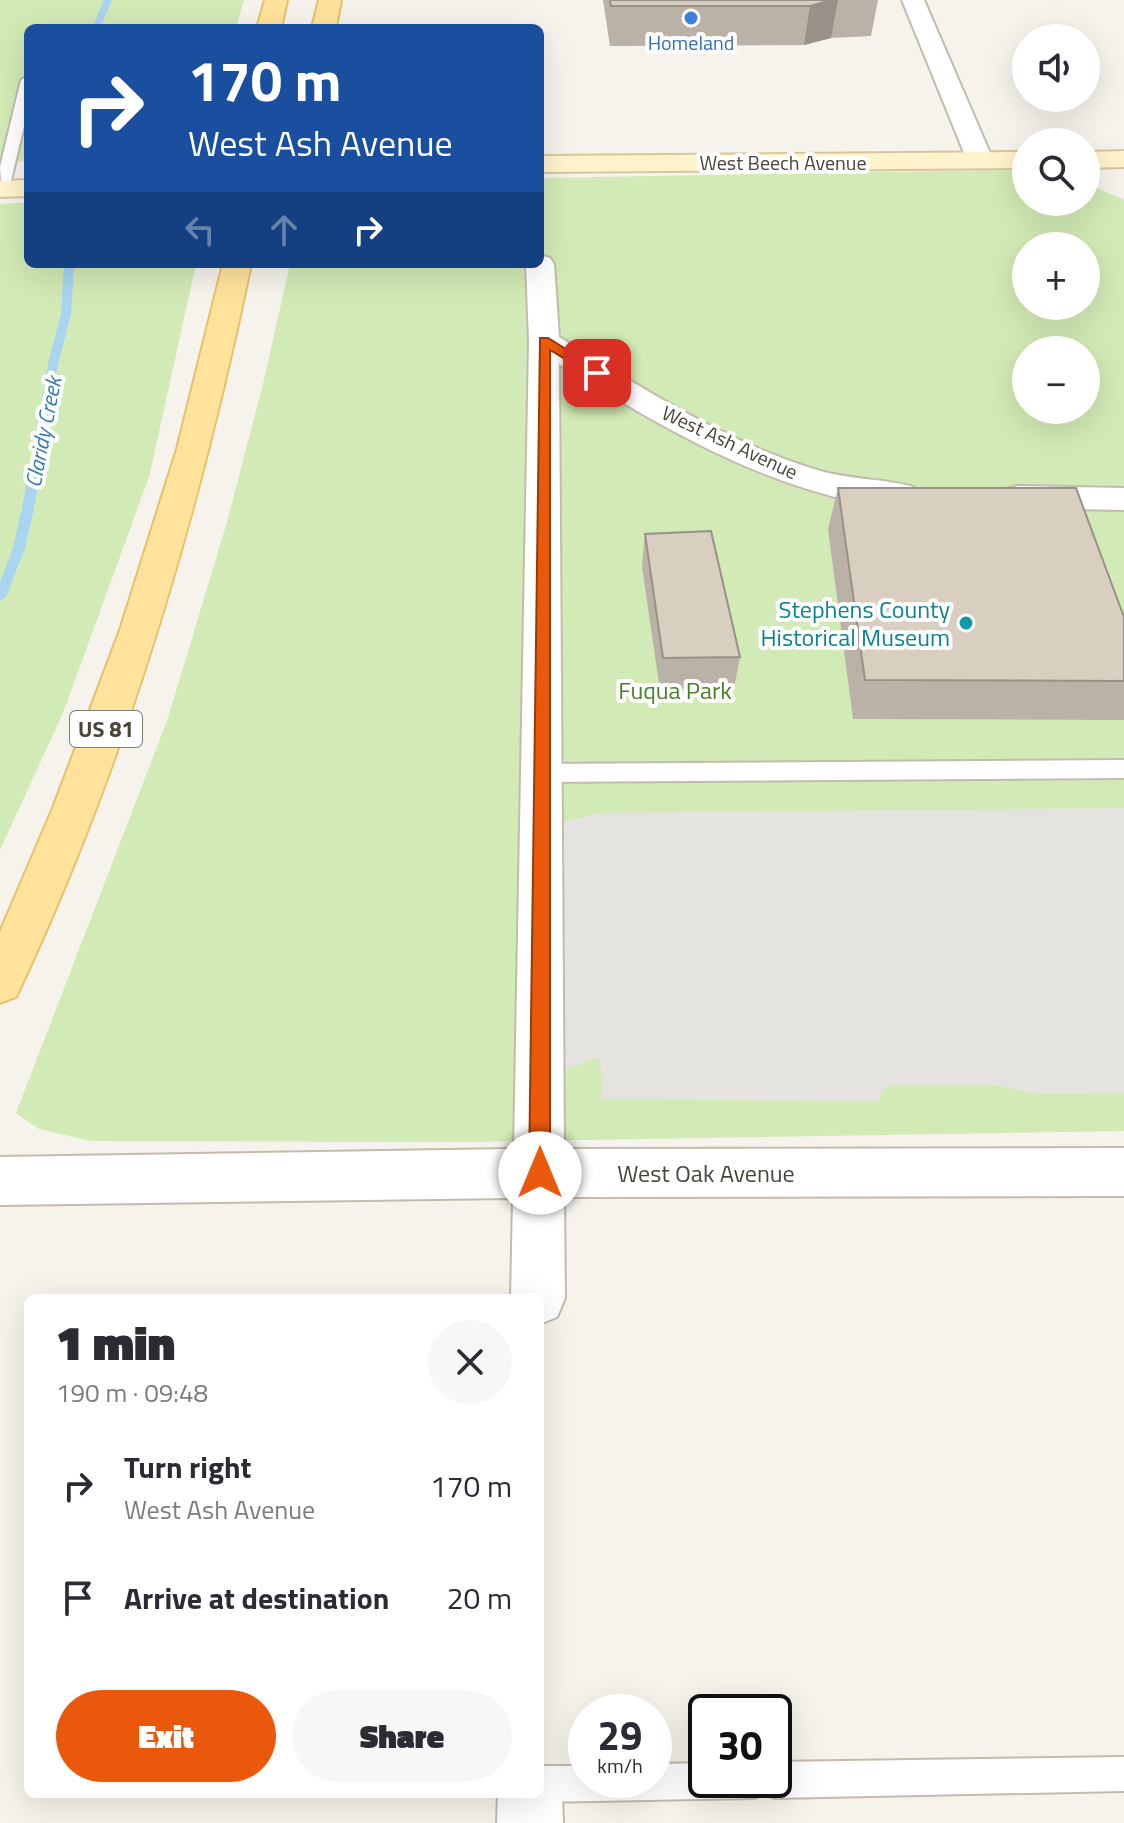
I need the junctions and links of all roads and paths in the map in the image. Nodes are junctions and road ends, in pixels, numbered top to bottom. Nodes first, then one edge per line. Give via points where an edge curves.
1 (276, 0) edge
2 (330, 0) edge
3 (913, 0) edge
4 (270, 24) edge
5 (325, 24) edge
6 (24, 104) edge
7 (1124, 159) edge
8 (980, 160) junction
9 (1012, 160) edge
10 (1100, 160) edge
11 (544, 164) edge
12 (10, 189) edge
13 (236, 268) edge
14 (540, 268) edge
15 (544, 341) junction
16 (928, 496) edge
17 (988, 497) edge
18 (1124, 499) edge
19 (1124, 769) edge
20 (541, 773) junction
21 (0, 983) edge
22 (1124, 1172) edge
23 (540, 1173) junction
24 (0, 1181) edge
25 (538, 1294) edge
26 (1124, 1774) edge
27 (792, 1780) edge
28 (688, 1781) edge
29 (544, 1784) edge
30 (530, 1798) edge
31 (530, 1823) edge

1 - 4 main road
2 - 5 main road
3 - 8 street
6 - 12 lane
7 - 10 street
8 - 9 street, West Beech Avenue
8 - 11 street, West Beech Avenue
13 - 21 main road, US 81 via 190,467 109,723
14 - 15 street
15 - 16 street, West Ash Avenue via 677,421 787,472 868,495
15 - 20 street
17 - 18 street
19 - 20 lane
20 - 23 street
22 - 23 street, West Oak Avenue
23 - 24 street, West Oak Avenue
23 - 25 street
26 - 27 lane
28 - 29 lane
30 - 31 street

